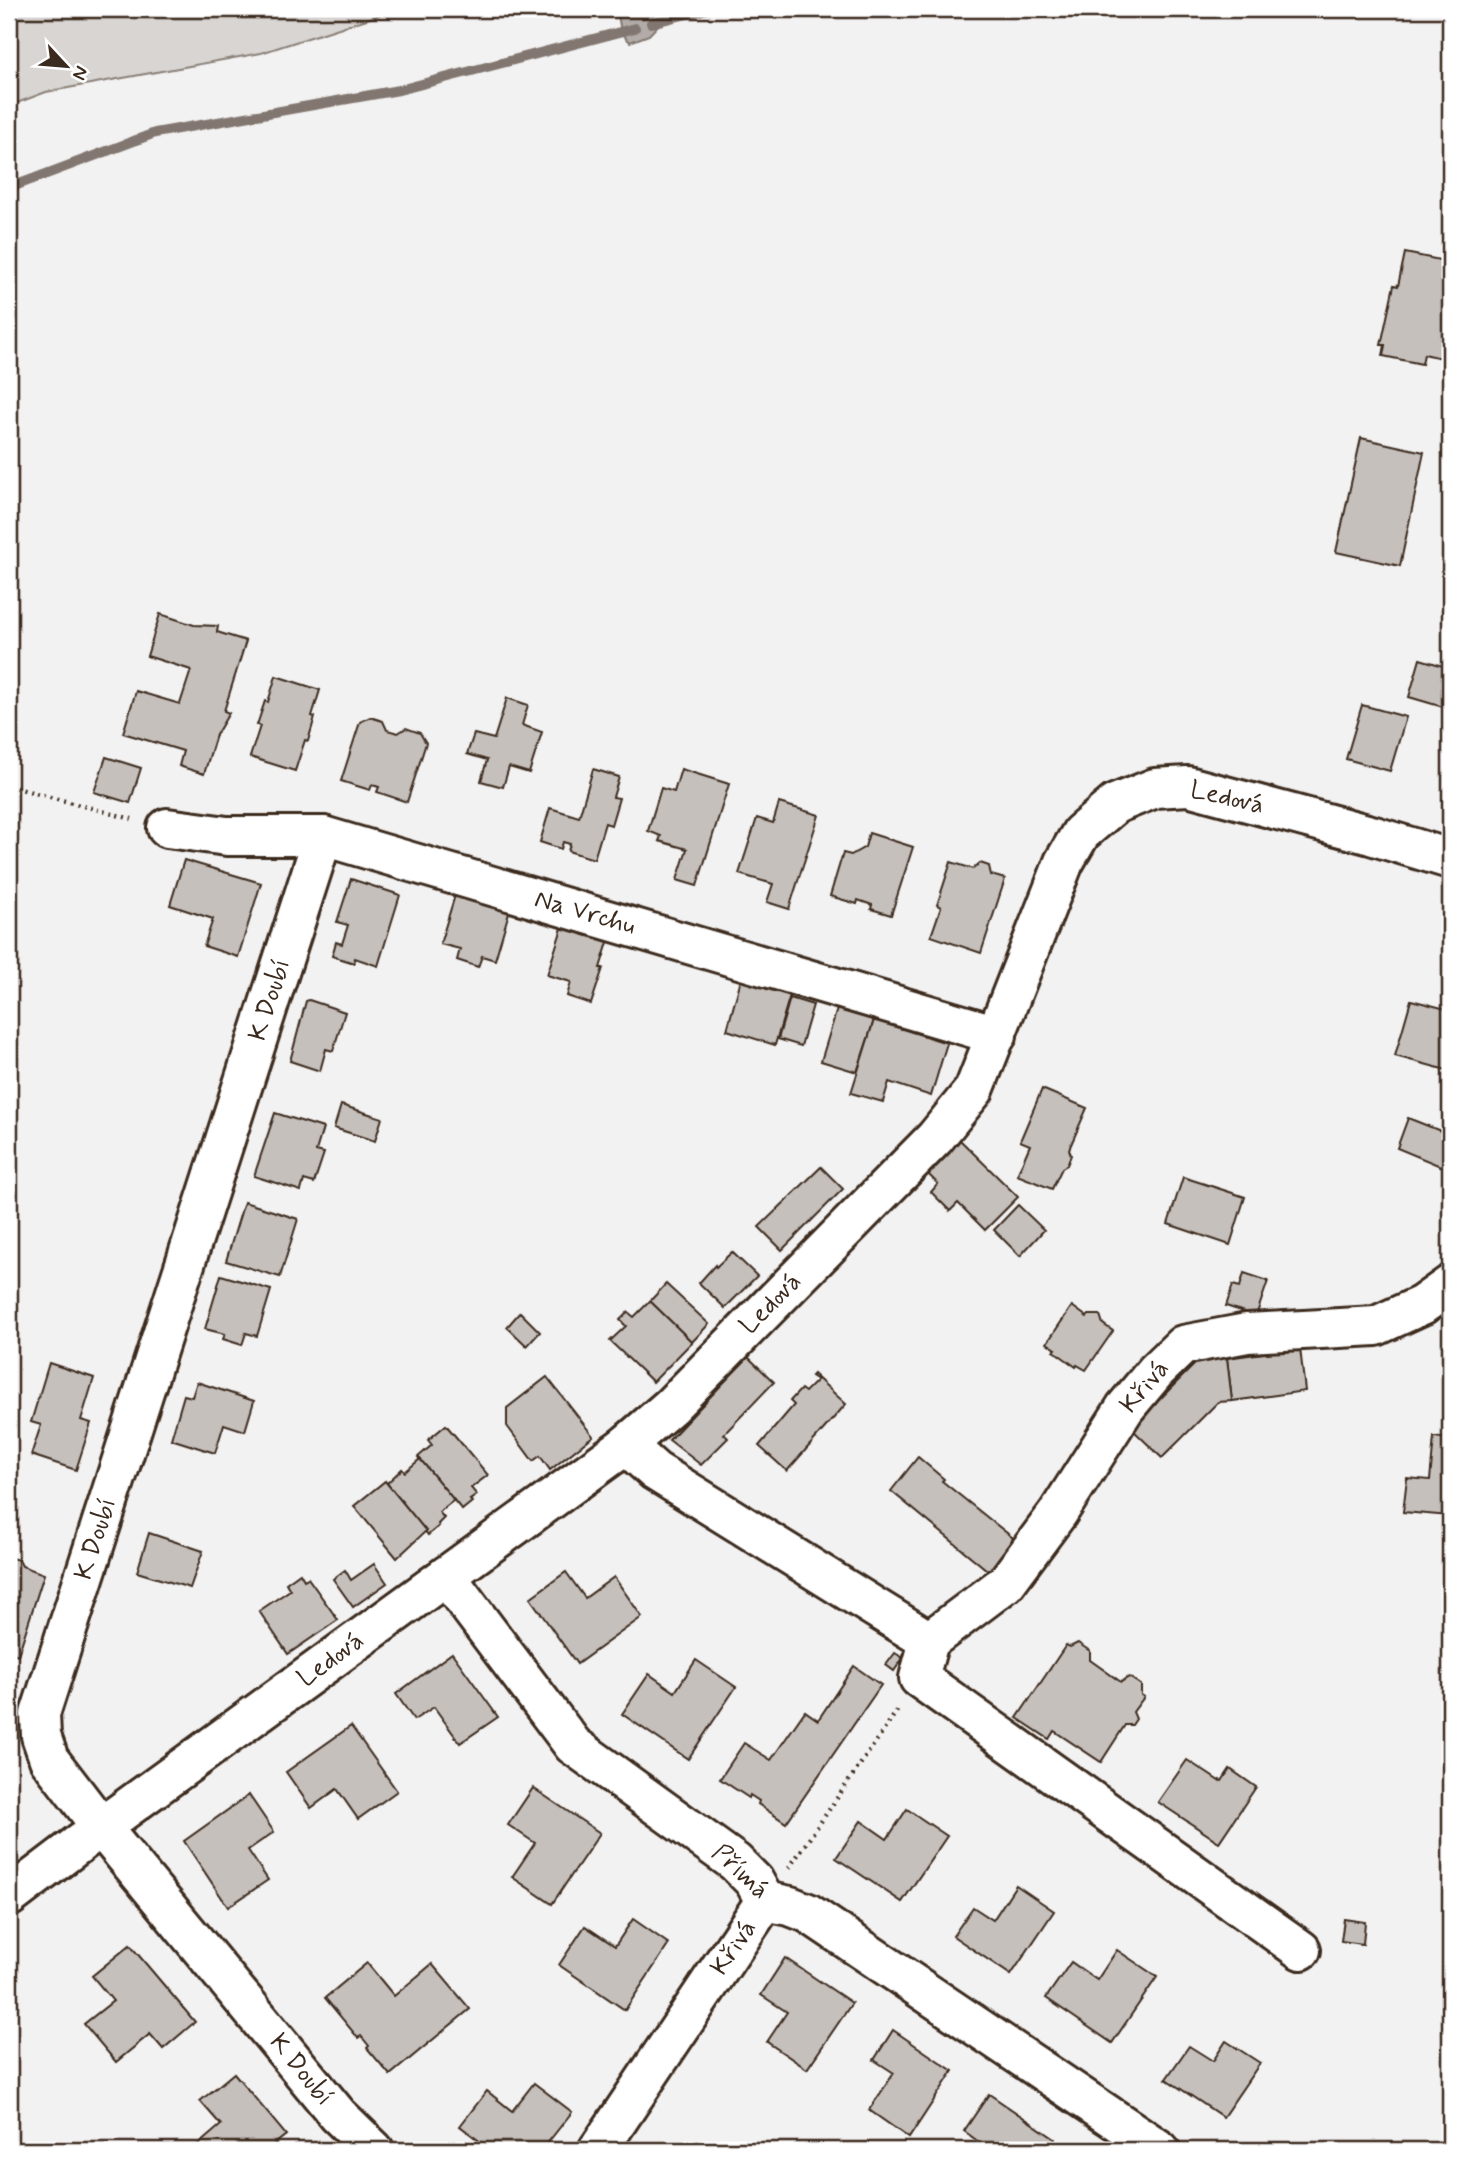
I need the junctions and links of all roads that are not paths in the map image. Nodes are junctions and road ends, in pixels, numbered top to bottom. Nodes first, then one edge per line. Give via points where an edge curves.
1 (167, 828) road end
2 (323, 836) junction
3 (1450, 859) edge
4 (997, 1035) junction
5 (1450, 1285) edge
6 (626, 1445) junction
7 (446, 1576) junction
8 (929, 1641) junction
9 (101, 1827) junction
10 (9, 1897) edge
11 (765, 1901) junction
12 (1301, 1950) dead end
13 (374, 2150) edge
14 (598, 2150) edge
15 (1160, 2150) edge

1 - 2 street, Na Vrchu via 227,836
2 - 4 street, Na Vrchu
2 - 9 street, K Doubí via 40,1714 49,1759
3 - 4 street, Ledová via 1188,786 1155,788 1115,804 1081,833 1065,862
4 - 6 street, Ledová via 974,1090 935,1138 671,1406
5 - 8 street, Křivá via 1422,1305 1376,1326 1247,1333 1183,1345 1125,1408 1058,1513 1006,1583
6 - 7 street, Ledová
6 - 8 street via 655,1471
7 - 9 street, Ledová
7 - 11 street, Přímá via 573,1745 735,1862
8 - 12 street via 919,1678
9 - 10 street, Ledová
9 - 13 street, K Doubí via 338,2115
11 - 14 street, Křivá
11 - 15 street, Přímá via 808,1913

